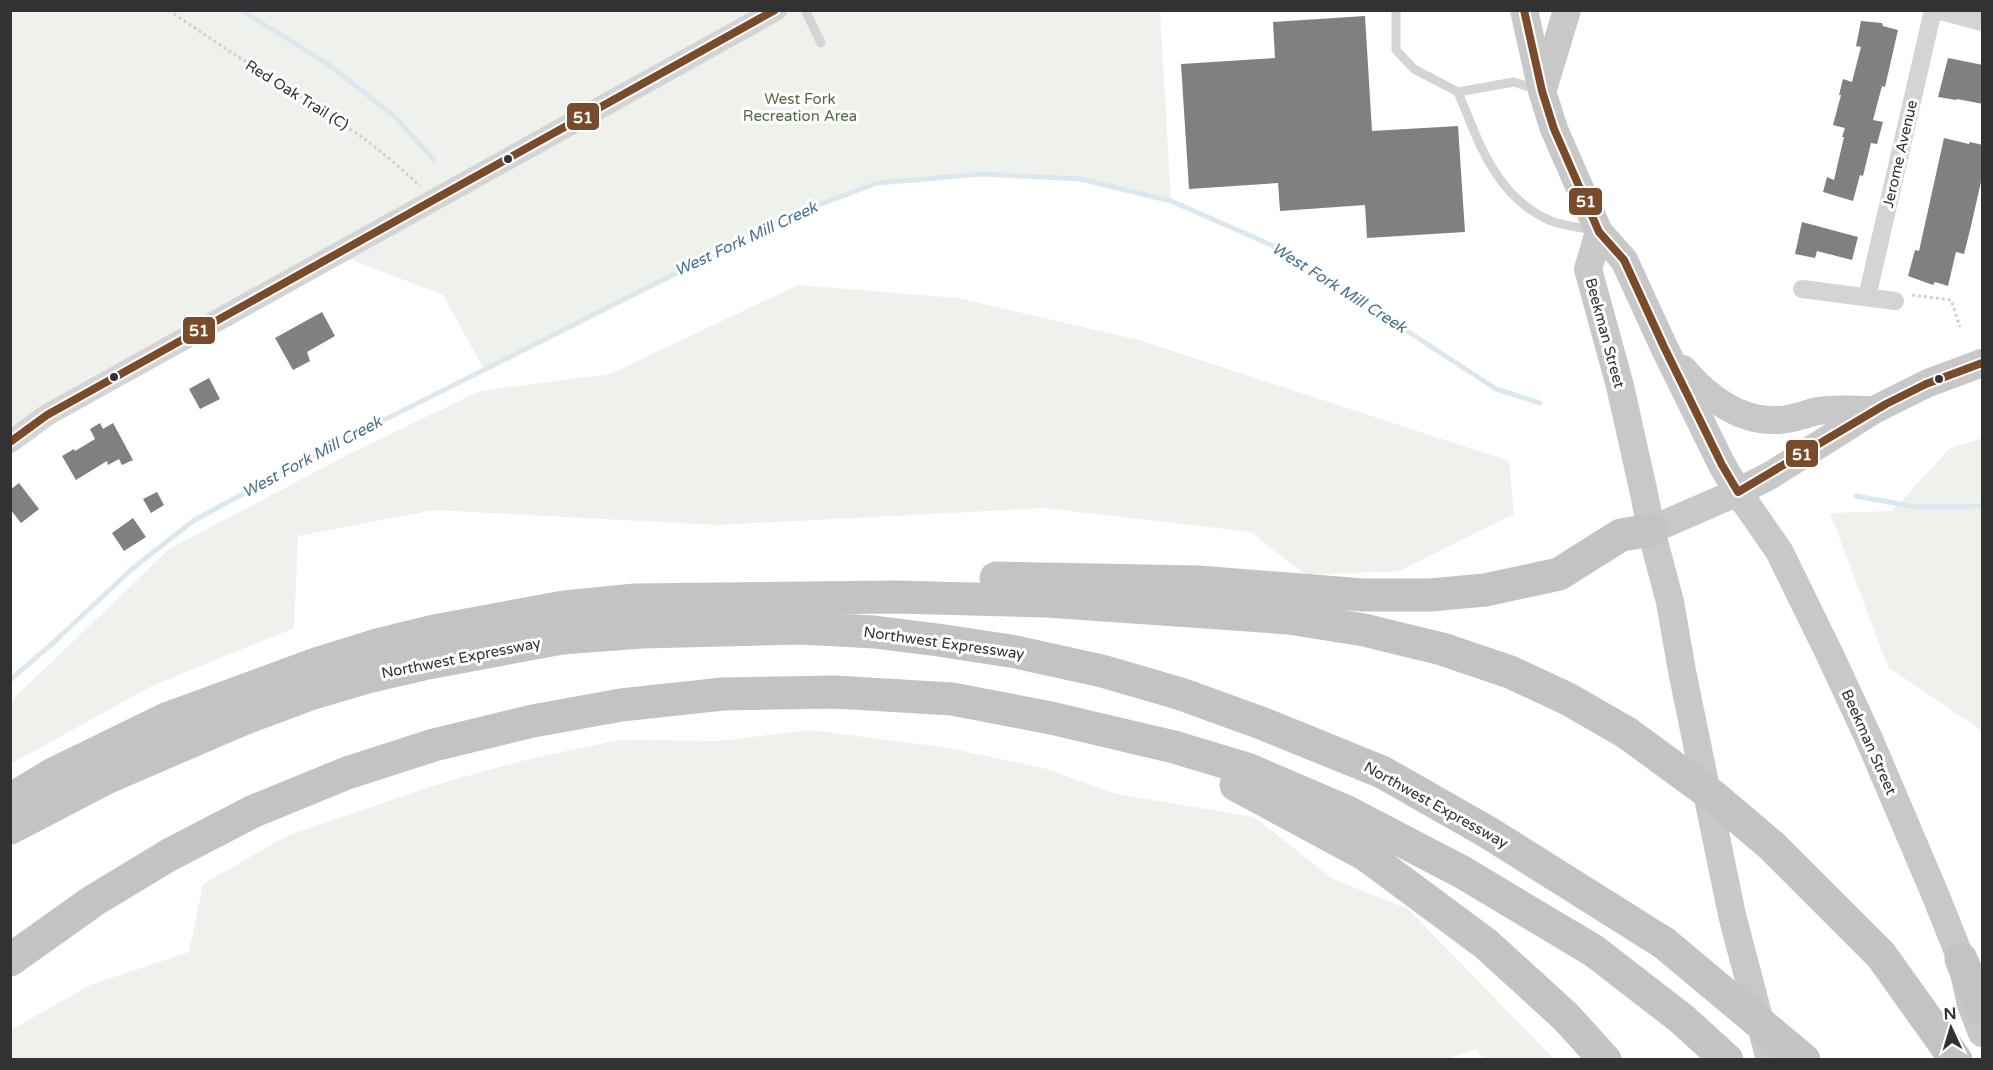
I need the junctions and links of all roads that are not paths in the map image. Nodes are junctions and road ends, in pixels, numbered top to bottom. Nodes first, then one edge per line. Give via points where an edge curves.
1 (776, 10) edge
2 (805, 10) edge
3 (1396, 10) edge
4 (1524, 10) edge
5 (1567, 10) edge
6 (1935, 10) edge
7 (1983, 22) edge
8 (821, 43) dead end
9 (1458, 92) junction
10 (1542, 92) junction
11 (1599, 232) junction
12 (1802, 289) dead end
13 (1867, 297) junction
14 (1902, 298) road end
15 (1664, 347) junction
16 (1983, 363) edge
17 (1874, 410) junction
18 (10, 442) edge
19 (1738, 492) junction
20 (1651, 530) junction
21 (800, 597) junction
22 (1051, 718) junction
23 (10, 800) edge
24 (10, 828) edge
25 (1960, 959) junction
26 (10, 960) edge
27 (1983, 1010) edge
28 (1983, 1033) edge
29 (1605, 1059) edge
30 (1727, 1059) edge
31 (1770, 1059) edge
32 (1804, 1059) edge
33 (1956, 1059) edge

1 - 18 street via 47,415
2 - 8 lane
3 - 9 lane via 1396,50 1414,69
4 - 10 main road
5 - 10 main road
6 - 7 street
6 - 13 street, Jerome Avenue
9 - 10 lane via 1514,82
9 - 11 lane via 1497,178 1524,206 1550,221
10 - 11 main road
11 - 15 main road, Beekman Street via 1624,260
11 - 20 main road, Beekman Street via 1588,269 1620,386
12 - 13 street
13 - 14 street
15 - 17 main road via 1715,400 1758,419 1776,421 1819,411
15 - 19 main road, Beekman Street
16 - 17 main road via 1928,383
17 - 19 main road
19 - 20 main road
19 - 25 main road, Beekman Street via 1779,551 1829,653 1906,825
20 - 21 highway via 1621,535 1559,574 1485,590 1430,595 1363,595 1198,582 1004,577 848,586
20 - 31 main road, Beekman Street via 1670,602 1732,915
21 - 23 highway via 635,600 564,608 377,645 166,719 53,774
21 - 33 highway, bridge via 1047,601 1278,617 1364,630 1442,649 1510,672 1627,733 1713,796 1772,846 1881,954
22 - 26 highway via 952,699 835,692 723,694 621,705 533,721 434,745 347,772 254,811 169,855 93,901
22 - 29 highway via 1196,768 1366,855 1486,944 1566,1017
22 - 30 highway via 1247,769 1345,811 1462,872 1593,951
24 - 32 highway, Northwest Expressway, bridge via 106,778 243,719 310,694 418,665 562,638 630,633 801,628 938,640 1102,671 1181,694 1382,772 1489,832 1664,943
25 - 27 highway
25 - 28 main road, Beekman Street via 1971,1005

